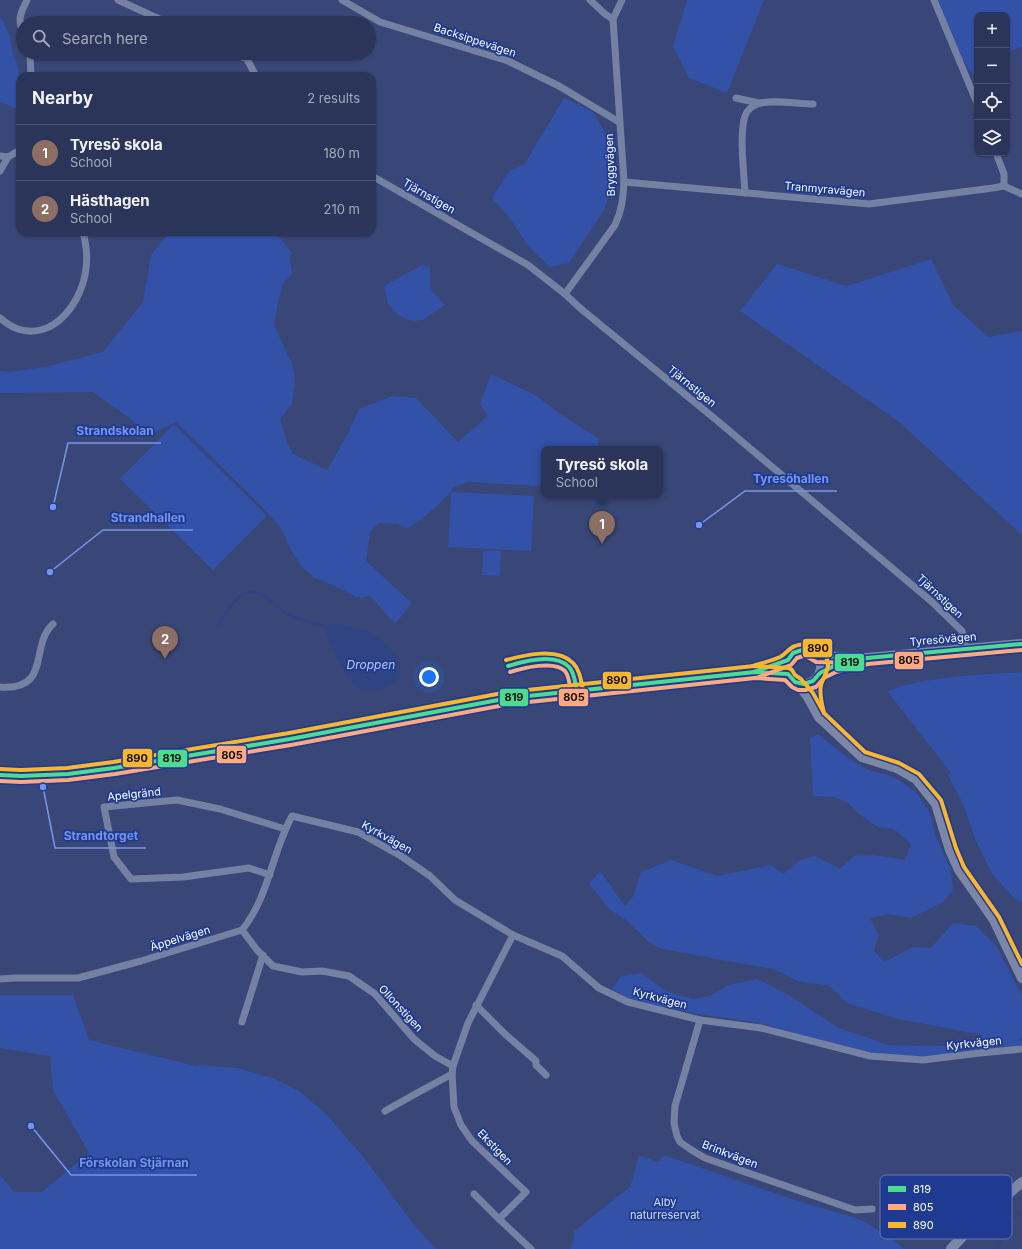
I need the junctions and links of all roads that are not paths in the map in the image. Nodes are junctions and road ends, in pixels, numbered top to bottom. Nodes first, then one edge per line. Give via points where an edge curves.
1 (27, 0) edge
2 (118, 0) edge
3 (342, 0) edge
4 (590, 0) edge
5 (622, 0) edge
6 (934, 0) edge
7 (20, 16) edge
8 (153, 16) edge
9 (370, 16) edge
10 (613, 19) junction
11 (376, 20) edge
12 (30, 60) edge
13 (248, 60) edge
14 (31, 72) edge
15 (254, 72) edge
16 (974, 96) edge
17 (736, 98) dead end
18 (759, 103) junction
19 (813, 104) dead end
20 (619, 122) junction
21 (16, 152) edge
22 (4, 156) edge
23 (997, 156) edge
24 (0, 171) edge
25 (376, 178) edge
26 (624, 182) junction
27 (1004, 186) junction
28 (745, 193) junction
29 (1022, 194) edge
30 (84, 236) edge
31 (565, 294) junction
32 (0, 318) edge
33 (54, 624) dead end
34 (1022, 644) edge
35 (966, 649) junction
36 (817, 656) junction
37 (867, 658) junction
38 (788, 660) junction
39 (755, 672) junction
40 (788, 674) junction
41 (818, 676) junction
42 (797, 683) junction
43 (0, 687) edge
44 (819, 717) junction
45 (114, 768) junction
46 (0, 770) edge
47 (0, 775) edge
48 (285, 829) junction
49 (270, 875) junction
50 (242, 930) junction
51 (513, 935) junction
52 (263, 955) junction
53 (1022, 978) edge
54 (0, 979) edge
55 (476, 1006) junction
56 (700, 1020) junction
57 (242, 1022) dead end
58 (1022, 1049) edge
59 (453, 1066) junction
60 (452, 1074) junction
61 (546, 1075) dead end
62 (385, 1111) dead end
63 (1022, 1182) edge
64 (1012, 1191) edge
65 (474, 1194) dead end
66 (872, 1209) dead end
67 (498, 1219) junction
68 (960, 1239) edge
69 (532, 1249) edge
70 (951, 1249) edge

1 - 7 street
2 - 8 street
3 - 9 street, Backsippevägen
4 - 10 street
5 - 10 street
6 - 16 street
10 - 20 street, Bryggvägen
11 - 20 street, Backsippevägen via 508,61 559,86
12 - 14 street
13 - 15 street
17 - 18 street
18 - 19 street
18 - 28 street via 751,107 744,123
20 - 26 street, Bryggvägen
21 - 22 street
22 - 24 street
23 - 27 street via 1004,174
25 - 31 street, Tjärnstigen via 528,265
26 - 28 street, Tranmyravägen
26 - 31 street, Bryggvägen via 623,203 615,225
27 - 28 street, Tranmyravägen via 870,204
27 - 29 street
30 - 32 street via 87,255 83,285 78,297 64,316 45,329 28,331 19,330
31 - 35 street, Tjärnstigen via 931,601 962,631
33 - 43 street via 43,640 36,671 31,678 15,688
34 - 35 main road, Tyresövägen
35 - 37 main road, Tyresövägen
36 - 37 main road, Tyresövägen
36 - 38 main road, Tyresövägen via 808,650 802,650 794,653
36 - 41 main road via 821,665
37 - 41 main road, Tyresövägen via 834,666
38 - 39 main road, Tyresövägen
38 - 40 main road
39 - 40 main road, Tyresövägen
39 - 45 main road, Tyresövägen via 509,698 290,739
40 - 42 main road
41 - 42 main road, Tyresövägen via 807,684
41 - 44 main road via 815,696
42 - 44 main road
44 - 53 main road via 862,757 897,768 916,779 936,804 959,870 994,920
45 - 46 main road, Tyresövägen
45 - 47 main road, Tyresövägen via 68,774
48 - 49 street
48 - 49 street, Apelgränd via 220,809 177,800 104,807 114,857 131,879 184,877 249,868
48 - 51 street, Kyrkvägen via 292,816 358,832 401,856 430,876 455,900
49 - 50 street via 250,919
50 - 52 street, Ollonstigen
50 - 54 street, Äppelvägen via 78,978
51 - 55 street, Ekstigen
51 - 56 street, Kyrkvägen via 562,956 599,988 628,1002
52 - 57 street
52 - 59 street, Ollonstigen via 272,966 288,970 322,971 349,976 375,994 414,1039 435,1056
55 - 59 street, Ekstigen
55 - 61 street via 536,1061 536,1065
56 - 58 street, Kyrkvägen via 761,1028 870,1056 923,1060
56 - 66 street, Brinkvägen via 674,1106 674,1128 680,1142 705,1158 855,1210
59 - 60 street, Ekstigen
60 - 62 street
60 - 67 street, Ekstigen via 454,1107 461,1125 472,1141 526,1192
63 - 64 main road
65 - 67 street
67 - 69 street
68 - 70 main road

